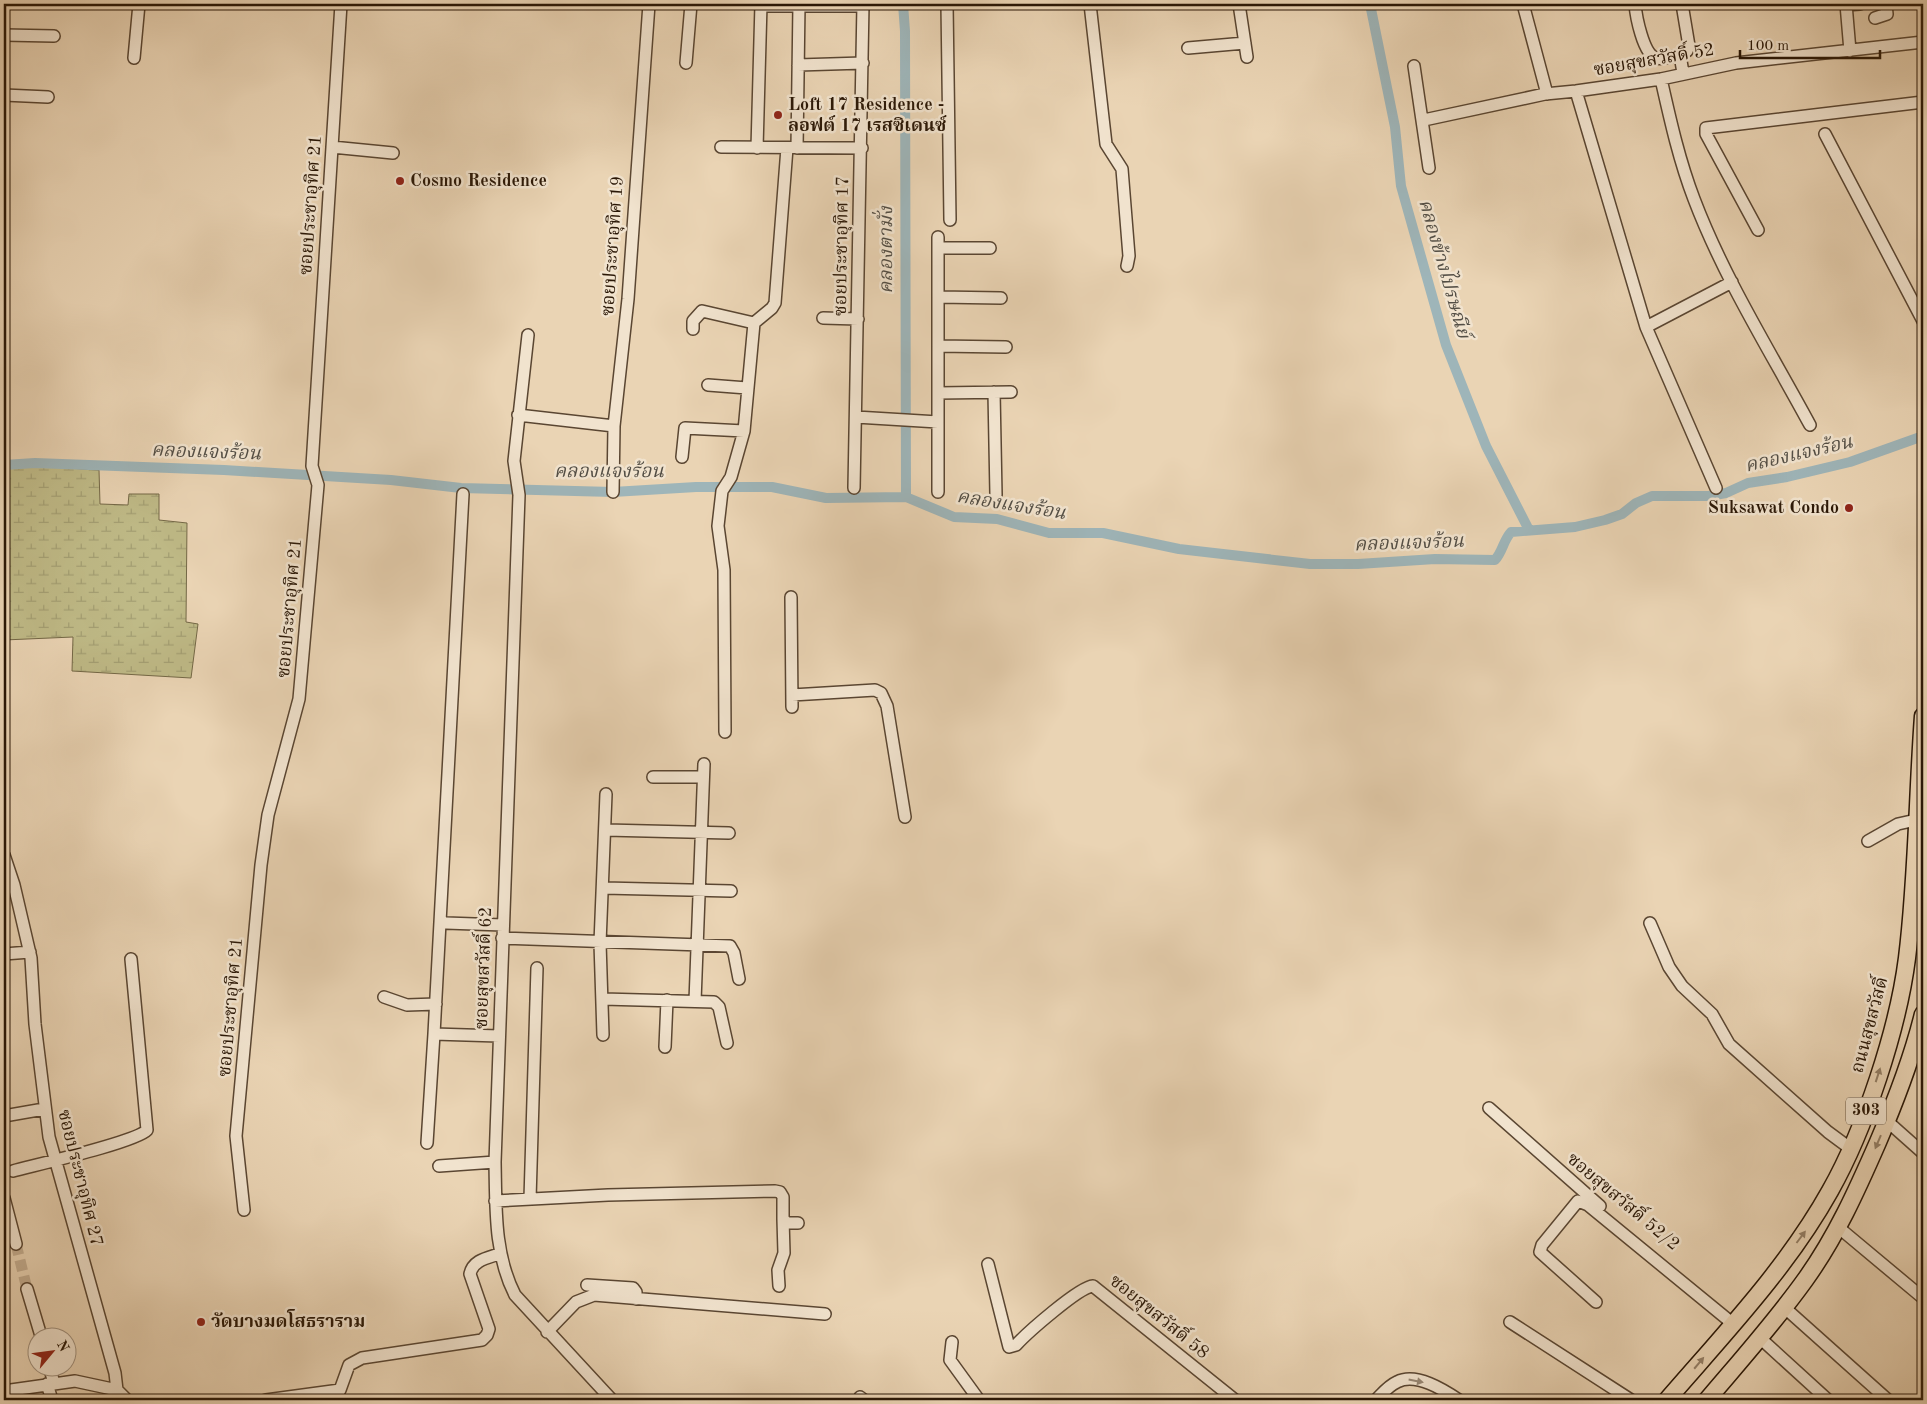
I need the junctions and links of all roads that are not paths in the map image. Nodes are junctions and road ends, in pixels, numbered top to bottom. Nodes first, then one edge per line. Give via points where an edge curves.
1 (139, 4) edge
2 (341, 4) edge
3 (649, 4) edge
4 (690, 4) edge
5 (947, 4) edge
6 (1090, 4) edge
7 (1239, 4) edge
8 (1523, 4) edge
9 (1635, 4) edge
10 (1682, 4) edge
11 (1846, 4) edge
12 (1860, 4) edge
13 (1886, 4) edge
14 (761, 5) edge
15 (799, 5) edge
16 (863, 5) edge
17 (1875, 18) dead end
18 (4, 35) edge
19 (54, 36) dead end
20 (1923, 42) edge
21 (1245, 43) junction
22 (1188, 48) dead end
23 (1850, 50) junction
24 (1680, 55) junction
25 (1247, 57) dead end
26 (134, 58) dead end
27 (686, 63) dead end
28 (863, 63) junction
29 (798, 65) junction
30 (1414, 66) dead end
31 (1683, 73) junction
32 (1661, 79) junction
33 (1576, 92) junction
34 (1547, 94) junction
35 (4, 95) edge
36 (48, 97) dead end
37 (1923, 102) edge
38 (1424, 120) junction
39 (1825, 134) dead end
40 (332, 147) junction
41 (721, 147) dead end
42 (757, 148) junction
43 (792, 148) junction
44 (862, 148) junction
45 (393, 152) dead end
46 (1429, 168) dead end
47 (950, 220) dead end
48 (1758, 230) dead end
49 (990, 248) dead end
50 (1127, 266) dead end
51 (1732, 282) junction
52 (938, 297) junction
53 (1001, 298) dead end
54 (1922, 315) edge
55 (823, 318) dead end
56 (858, 319) junction
57 (754, 323) junction
58 (1646, 327) junction
59 (693, 330) dead end
60 (528, 335) dead end
61 (938, 346) junction
62 (1006, 347) dead end
63 (708, 385) dead end
64 (747, 388) junction
65 (994, 392) junction
66 (1011, 392) dead end
67 (938, 393) junction
68 (518, 416) junction
69 (856, 417) junction
70 (938, 422) junction
71 (1810, 425) dead end
72 (614, 426) junction
73 (744, 431) junction
74 (682, 457) dead end
75 (854, 488) dead end
76 (1716, 488) dead end
77 (613, 492) dead end
78 (938, 492) dead end
79 (463, 494) dead end
80 (996, 495) dead end
81 (791, 597) dead end
82 (792, 695) junction
83 (792, 707) dead end
84 (1923, 716) edge
85 (725, 732) dead end
86 (704, 764) dead end
87 (1921, 765) edge
88 (653, 777) dead end
89 (703, 777) junction
90 (606, 794) dead end
91 (904, 817) dead end
92 (1916, 820) junction
93 (606, 830) junction
94 (702, 832) junction
95 (729, 833) dead end
96 (1868, 842) dead end
97 (4, 855) edge
98 (604, 888) junction
99 (700, 890) junction
100 (731, 891) dead end
101 (446, 922) dead end
102 (1650, 923) dead end
103 (503, 925) junction
104 (502, 938) junction
105 (600, 943) junction
106 (698, 946) junction
107 (30, 952) junction
108 (4, 954) edge
109 (132, 959) dead end
110 (537, 968) dead end
111 (739, 979) dead end
112 (384, 997) dead end
113 (604, 998) junction
114 (667, 1000) junction
115 (695, 1001) junction
116 (436, 1004) junction
117 (1923, 1014) edge
118 (434, 1034) junction
119 (603, 1035) dead end
120 (499, 1036) junction
121 (727, 1044) dead end
122 (665, 1047) dead end
123 (1489, 1108) dead end
124 (44, 1109) junction
125 (4, 1116) edge
126 (1887, 1121) junction
127 (427, 1143) dead end
128 (1851, 1149) junction
129 (1923, 1153) edge
130 (55, 1160) junction
131 (494, 1162) junction
132 (440, 1166) dead end
133 (13, 1171) dead end
134 (4, 1198) edge
135 (530, 1199) junction
136 (495, 1201) junction
137 (244, 1210) dead end
138 (783, 1219) junction
139 (798, 1224) dead end
140 (1838, 1227) junction
141 (16, 1244) tunnel mouth
142 (500, 1254) junction
143 (988, 1264) dead end
144 (587, 1285) dead end
145 (779, 1286) dead end
146 (28, 1288) tunnel mouth
147 (1923, 1298) edge
148 (636, 1299) junction
149 (1596, 1302) dead end
150 (1785, 1308) junction
151 (825, 1314) dead end
152 (1734, 1321) junction
153 (1510, 1322) dead end
154 (38, 1326) edge
155 (547, 1332) junction
156 (1760, 1338) junction
157 (952, 1342) dead end
158 (50, 1376) edge
159 (51, 1383) junction
160 (116, 1390) junction
161 (4, 1391) edge
162 (311, 1398) edge
163 (52, 1400) edge
164 (127, 1400) edge
165 (266, 1400) edge
166 (612, 1400) edge
167 (979, 1400) edge
168 (1236, 1400) edge
169 (1376, 1400) edge
170 (1459, 1400) edge
171 (1631, 1400) edge
172 (1667, 1400) edge
173 (1707, 1400) edge
174 (1828, 1400) edge
175 (1888, 1400) edge

1 - 26 street
2 - 40 street, ซอยประชาอุทิศ 21
3 - 72 street, ซอยประชาอุทิศ 19 via 628,299
4 - 27 street
5 - 47 street
6 - 50 street via 1106,144 1122,169 1129,256
7 - 21 street
8 - 34 street
9 - 24 street via 1639,28 1650,54 1659,58
10 - 24 street via 1689,46
11 - 12 street
11 - 23 street
13 - 17 street via 1887,14
14 - 15 street
14 - 42 street
15 - 16 street
15 - 29 street
16 - 28 street, ซอยประชาอุทิศ 17
18 - 19 street
20 - 23 street, ซอยสุขสวัสดิ์ 52
21 - 22 street
21 - 25 street
23 - 31 street, ซอยสุขสวัสดิ์ 52 via 1736,63
24 - 31 street
28 - 29 street
28 - 44 street, ซอยประชาอุทิศ 17
29 - 43 street
30 - 38 street
31 - 32 street, ซอยสุขสวัสดิ์ 52
32 - 33 street, ซอยสุขสวัสดิ์ 52
32 - 51 street via 1689,185
33 - 34 street, ซอยสุขสวัสดิ์ 52
33 - 58 street
34 - 38 street, ซอยสุขสวัสดิ์ 52
35 - 36 street
37 - 48 street via 1706,128 1706,134
38 - 46 street
39 - 54 street
40 - 45 street
40 - 137 street, ซอยประชาอุทิศ 21 via 312,466 318,485 299,699 268,815 236,1136
41 - 42 street
42 - 43 street
43 - 44 street
43 - 57 street via 774,303
44 - 56 street, ซอยประชาอุทิศ 17
49 - 52 street via 938,242
51 - 58 street
51 - 71 street
52 - 53 street
52 - 61 street
55 - 56 street
56 - 69 street, ซอยประชาอุทิศ 17
57 - 59 street via 702,311 693,321
57 - 64 street
58 - 76 street
60 - 68 street, ซอยสุขสวัสดิ์ 62
61 - 62 street
61 - 67 street
63 - 64 street
64 - 73 street
65 - 66 street
65 - 67 street
65 - 80 street
67 - 70 street
68 - 72 street
68 - 103 street, ซอยสุขสวัสดิ์ 62 via 514,461 519,495
69 - 70 street
69 - 75 street, ซอยประชาอุทิศ 17
70 - 78 street
72 - 77 street, ซอยประชาอุทิศ 19
73 - 74 street via 689,427 684,432
73 - 85 street via 730,477 722,491 718,526 724,570
79 - 116 street
81 - 82 street
82 - 83 street
82 - 91 street via 875,690 880,693 887,706
84 - 87 main road, ถนนสุขสวัสดิ์ / 303
86 - 89 street
87 - 92 main road, ถนนสุขสวัสดิ์ / 303
88 - 89 street
89 - 94 street
90 - 93 street
92 - 96 street via 1898,824
128 -> 92 main road, ถนนสุขสวัสดิ์ / 303 via 1877,1076 1907,959
93 - 94 street
93 - 98 street
94 - 95 street
94 - 99 street
97 - 107 street, ซอยประชาอุทิศ 27
98 - 99 street
98 - 105 street
99 - 100 street
99 - 106 street
101 - 103 street
102 - 128 street via 1669,967 1682,986 1712,1014 1729,1044
103 - 104 street, ซอยสุขสวัสดิ์ 62
104 - 105 street
104 - 120 street, ซอยสุขสวัสดิ์ 62
105 - 106 street
105 - 113 street
106 - 111 street via 730,946
106 - 115 street
107 - 108 street
107 - 124 street, ซอยประชาอุทิศ 27
109 - 130 street via 147,1130 98,1149
110 - 135 street
112 - 116 street via 407,1005
113 - 114 street
113 - 119 street
114 - 115 street
114 - 122 street
115 - 121 street via 717,1003
116 - 118 street
117 - 126 main road, 303 via 1914,1050
118 - 120 street
118 - 127 street
120 - 131 street, ซอยสุขสวัสดิ์ 62
123 - 152 street, ซอยสุขสวัสดิ์ 52/2
124 - 125 street
124 - 130 street, ซอยประชาอุทิศ 27
126 - 129 street
126 -> 140 main road, 303
152 -> 128 main road, ถนนสุขสวัสดิ์ / 303 via 1810,1225
130 - 133 street
130 - 160 street, ซอยประชาอุทิศ 27 via 115,1373
131 - 132 street
131 - 136 street, ซอยสุขสวัสดิ์ 62
134 - 141 street
135 - 136 street
135 - 138 street via 775,1190 783,1197
136 - 142 street, ซอยสุขสวัสดิ์ 62
138 - 139 street via 787,1223
138 - 145 street via 784,1253 778,1270
140 - 147 street
140 - 150 main road, 303
142 - 155 street, ซอยสุขสวัสดิ์ 62 via 514,1295
142 - 162 street via 478,1261 470,1274 489,1329 482,1340 362,1358 349,1365 340,1390
143 - 168 street, ซอยสุขสวัสดิ์ 58 via 1009,1347 1016,1345 1084,1289 1093,1286
144 - 148 street via 633,1288
146 - 154 street
148 - 151 street
148 - 155 street via 585,1297
149 - 152 street via 1540,1252 1542,1245 1578,1201 1588,1205
150 - 156 main road, 303
150 - 175 street
172 -> 152 main road, ถนนสุขสวัสดิ์ / 303
153 - 171 street
155 - 166 street, ซอยสุขสวัสดิ์ 62
156 - 173 main road, 303
156 - 174 street
157 - 167 street via 950,1360
158 - 159 street
159 - 160 street via 74,1381
159 - 161 street
159 - 163 street
160 - 164 street
162 - 165 street
169 -> 170 street via 1398,1381 1407,1380 1432,1385

